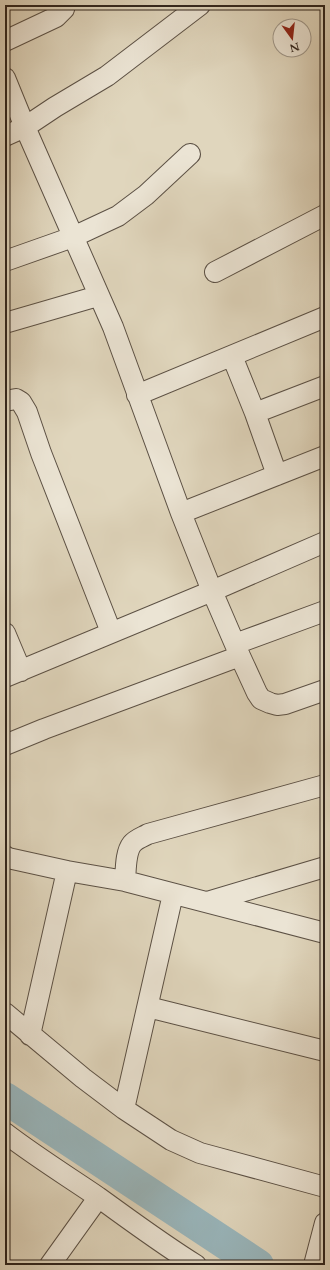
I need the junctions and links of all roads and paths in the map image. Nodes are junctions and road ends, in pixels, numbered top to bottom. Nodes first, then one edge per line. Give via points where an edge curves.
1 (65, 5) edge
2 (200, 5) edge
3 (5, 40) edge
4 (5, 78) edge
5 (25, 127) junction
6 (5, 136) edge
7 (190, 154) dead end
8 (325, 215) edge
9 (73, 237) junction
10 (5, 261) edge
11 (215, 272) dead end
12 (98, 296) junction
13 (325, 317) edge
14 (5, 324) edge
15 (232, 356) junction
16 (325, 386) edge
17 (138, 395) junction
18 (5, 401) edge
19 (255, 413) junction
20 (324, 461) edge
21 (277, 475) junction
22 (181, 513) junction
23 (325, 542) edge
24 (212, 591) junction
25 (325, 610) edge
26 (111, 632) junction
27 (5, 633) edge
28 (237, 650) junction
29 (13, 674) edge
30 (325, 690) edge
31 (5, 745) edge
32 (325, 785) edge
33 (6, 859) edge
34 (325, 867) edge
35 (67, 871) junction
36 (125, 881) junction
37 (173, 894) junction
38 (207, 902) junction
39 (325, 933) edge
40 (148, 1007) junction
41 (5, 1013) edge
42 (30, 1035) junction
43 (325, 1051) edge
44 (124, 1109) junction
45 (5, 1133) edge
46 (325, 1187) edge
47 (98, 1198) junction
48 (325, 1223) edge
49 (169, 1258) edge
50 (50, 1265) edge
51 (196, 1265) edge
52 (314, 1265) edge

1 - 3 street via 56,17
2 - 5 street via 107,76
4 - 5 street
5 - 6 street
5 - 9 street
7 - 9 street via 133,206
8 - 11 street
9 - 10 street
9 - 12 street
12 - 14 street
12 - 17 street via 113,327
13 - 15 street
15 - 17 street
15 - 19 street
16 - 19 street
17 - 22 street
18 - 26 street via 21,402 27,412
19 - 21 street
20 - 21 street
21 - 22 street
22 - 24 street
23 - 24 street
24 - 26 street
24 - 28 street
25 - 28 street
26 - 29 street
27 - 29 street
28 - 30 street via 261,699 270,703 285,704
28 - 31 street
32 - 36 street via 148,834 132,844 128,852
33 - 35 street
34 - 38 street
35 - 36 street
35 - 42 street
36 - 37 street
37 - 38 street
37 - 40 street
38 - 39 street
40 - 43 street
40 - 44 street
41 - 42 street
42 - 44 street
44 - 46 street via 170,1140 200,1153
45 - 47 street
47 - 49 street
47 - 50 street
48 - 52 street
49 - 51 street

